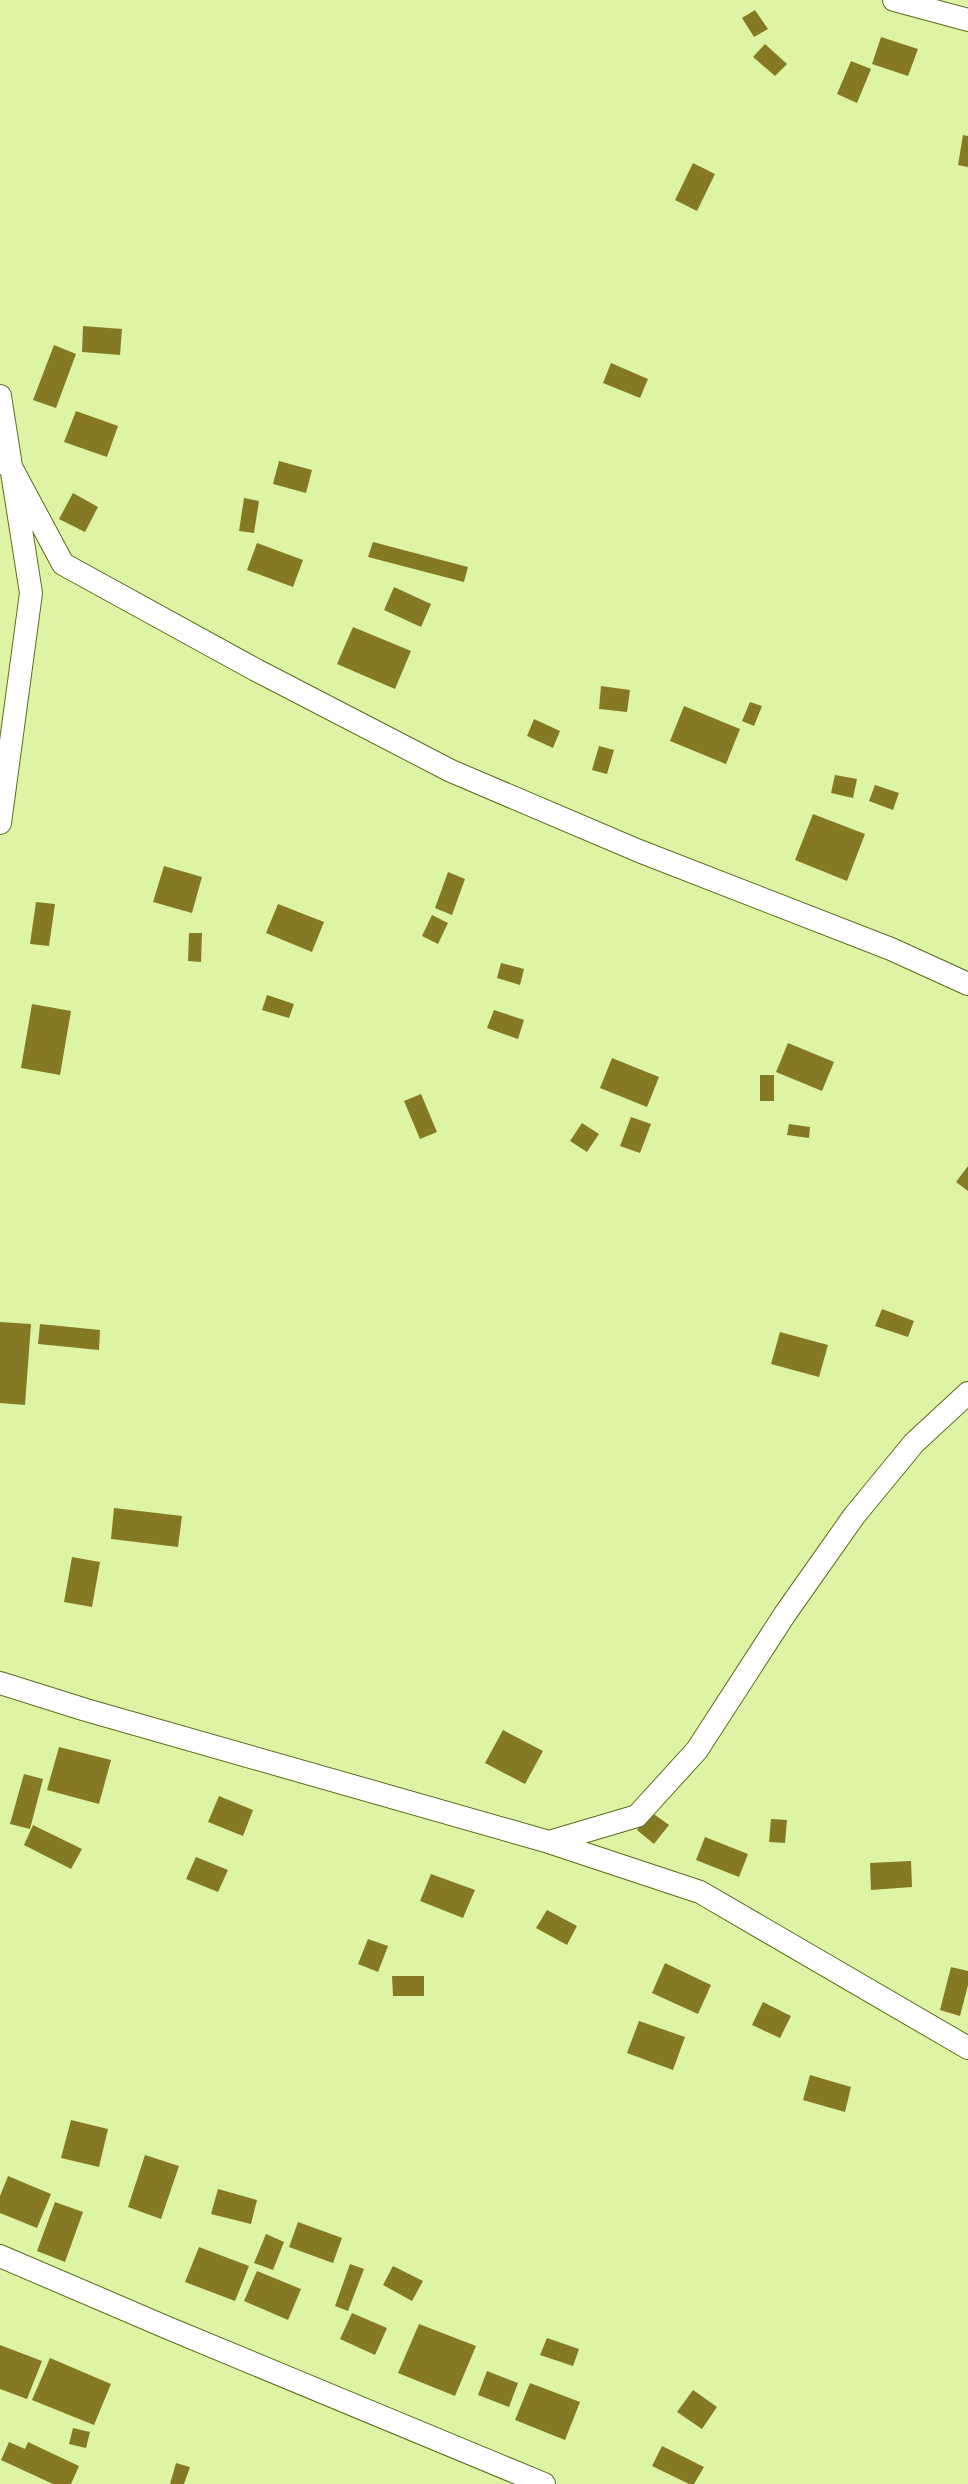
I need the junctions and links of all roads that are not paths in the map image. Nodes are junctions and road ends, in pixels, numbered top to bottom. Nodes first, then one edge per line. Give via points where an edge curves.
1 (894, 0) edge
2 (937, 6) edge
3 (968, 20) edge
4 (0, 396) edge
5 (6, 464) edge
6 (0, 823) edge
7 (968, 984) edge
8 (968, 1393) edge
9 (0, 1683) edge
10 (549, 1842) junction
11 (968, 2048) edge
12 (0, 2256) edge
13 (544, 2484) edge

1 - 2 street
2 - 3 street
4 - 5 street
5 - 6 street via 31,593
5 - 7 street via 63,564 249,666 450,771 639,851 891,949
8 - 10 street via 914,1443 854,1516 785,1614 698,1750 637,1816
9 - 10 street via 86,1710
10 - 11 street via 700,1892
12 - 13 street

